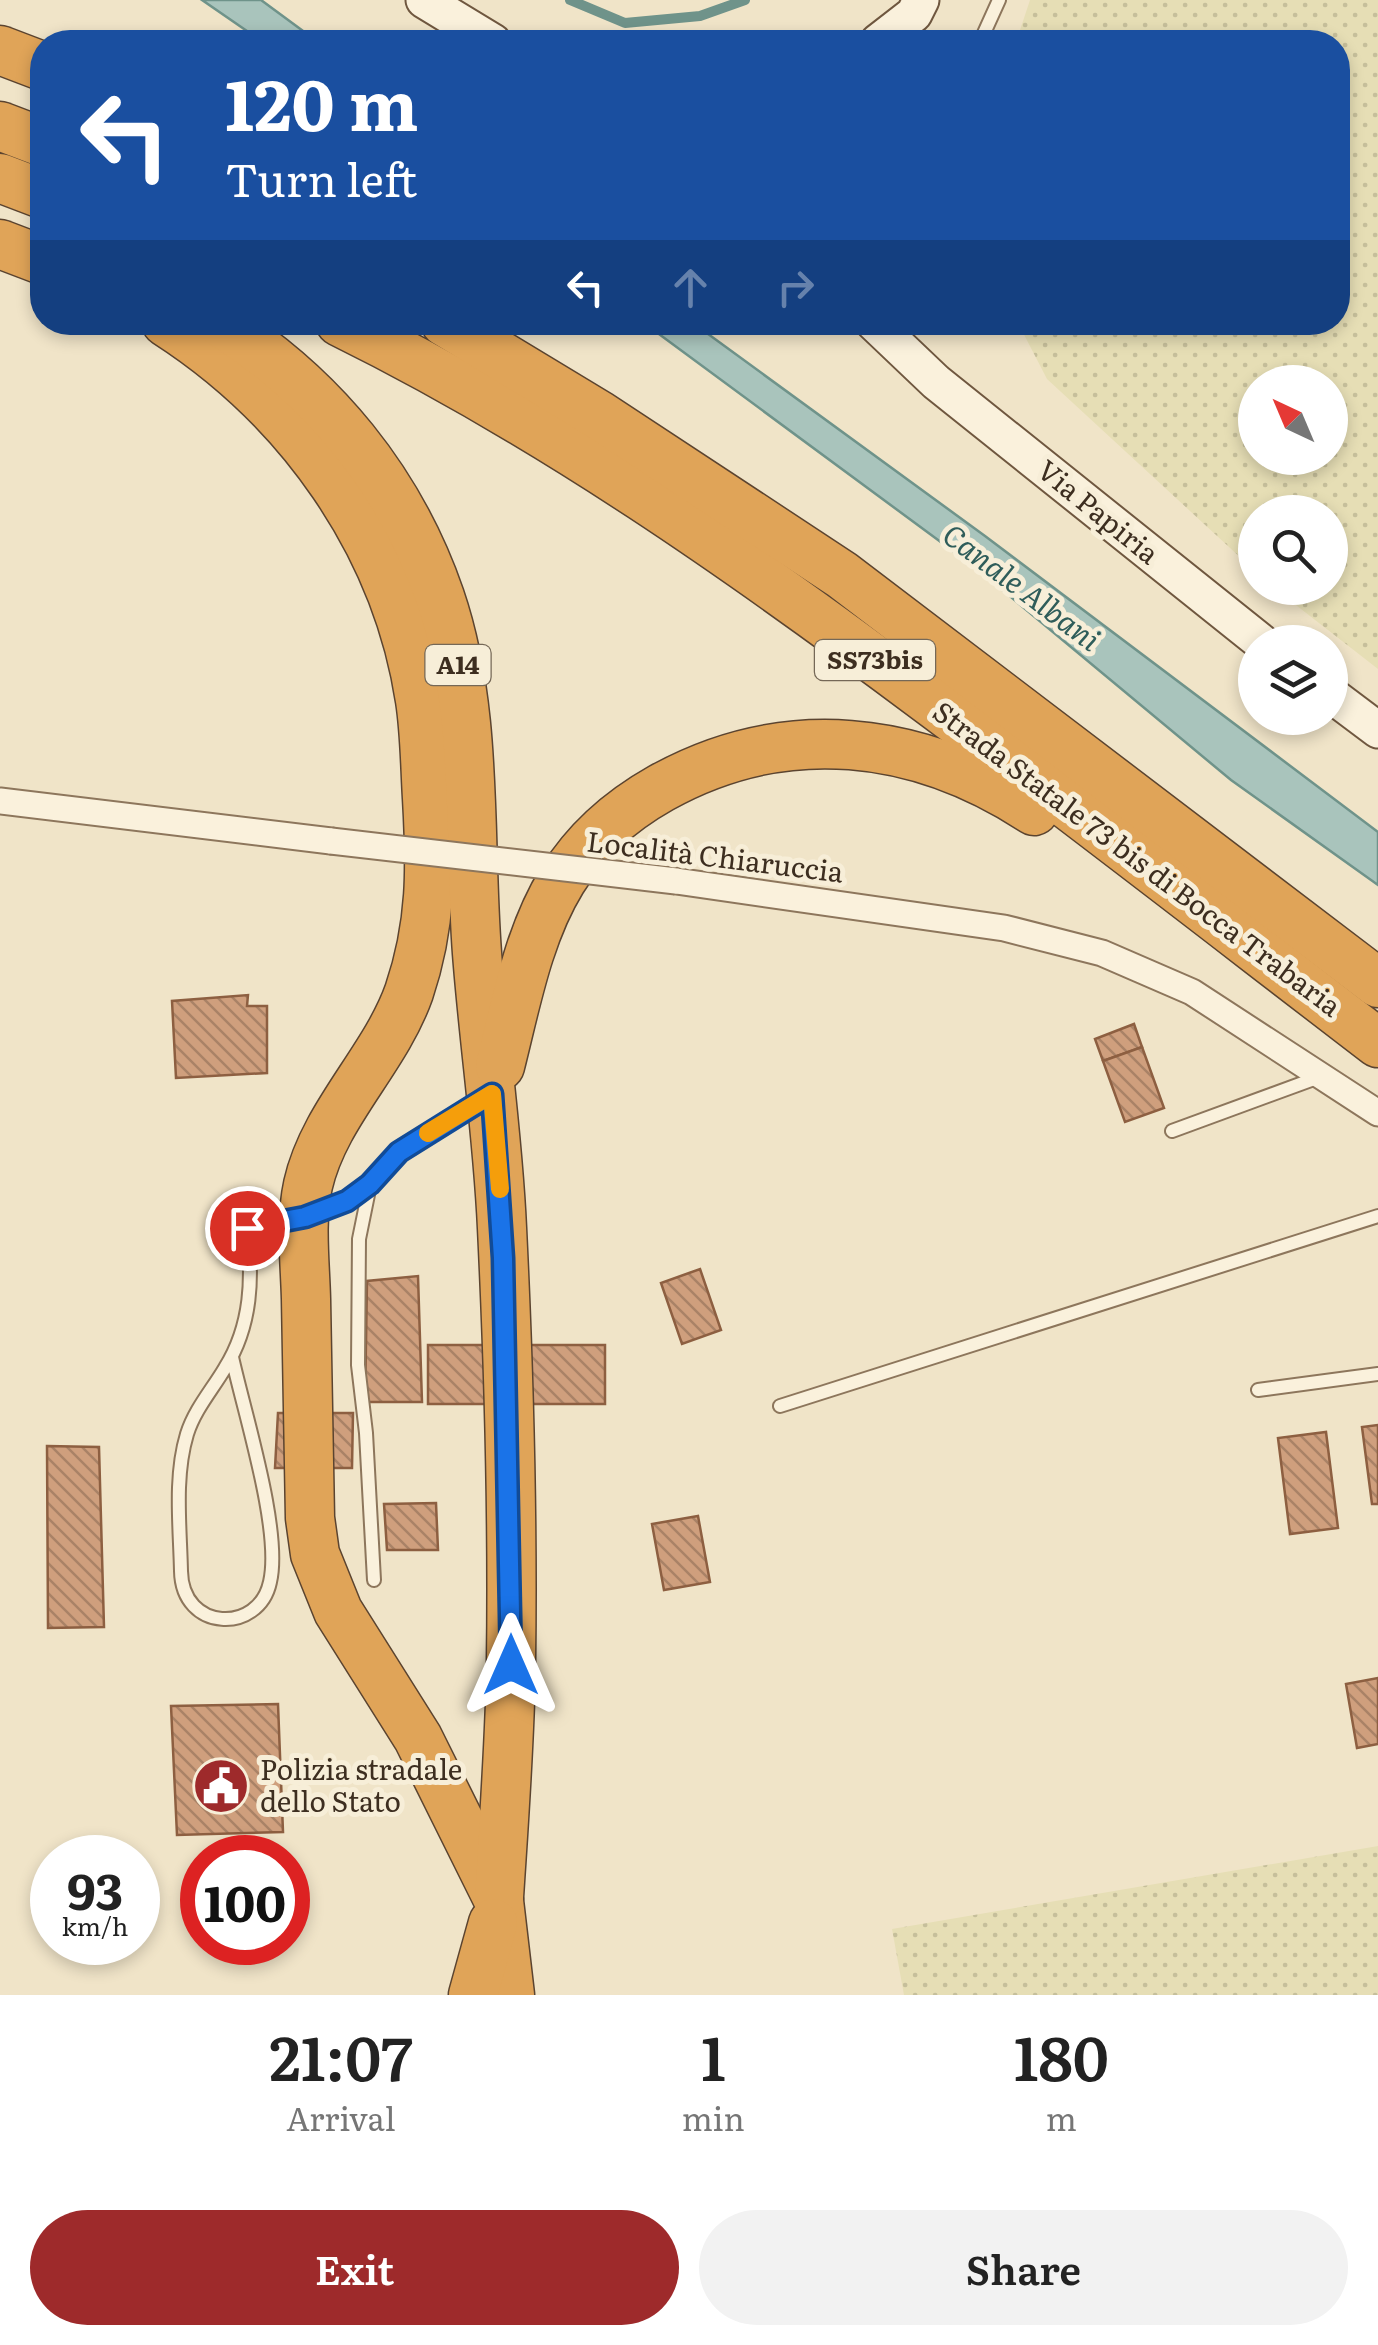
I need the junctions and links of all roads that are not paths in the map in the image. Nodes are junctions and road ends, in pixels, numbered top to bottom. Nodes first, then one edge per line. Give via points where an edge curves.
1 (424, 0) edge
2 (999, 0) edge
3 (473, 30) edge
4 (985, 30) edge
5 (0, 50) edge
6 (30, 61) edge
7 (0, 126) edge
8 (30, 137) edge
9 (0, 178) edge
10 (30, 189) edge
11 (0, 222) edge
12 (30, 233) edge
13 (0, 244) edge
14 (30, 255) edge
15 (184, 335) edge
16 (238, 335) edge
17 (364, 335) edge
18 (467, 335) edge
19 (887, 335) edge
20 (911, 335) edge
21 (936, 382) junction
22 (1240, 625) edge
23 (1348, 708) edge
24 (1378, 730) edge
25 (0, 800) edge
26 (1378, 983) edge
27 (1378, 1047) edge
28 (1324, 1075) junction
29 (492, 1094) junction
30 (1378, 1113) edge
31 (1172, 1131) dead end
32 (370, 1184) junction
33 (1378, 1216) edge
34 (305, 1217) junction
35 (232, 1358) junction
36 (1378, 1374) edge
37 (1258, 1390) dead end
38 (780, 1406) dead end
39 (374, 1580) dead end
40 (499, 1900) junction
41 (473, 1995) edge
42 (500, 1995) edge
43 (510, 1995) edge

1 - 3 street
2 - 4 lane
5 - 6 highway
7 - 8 highway
9 - 10 highway
11 - 12 highway
13 - 14 highway
15 - 34 highway, A14 via 248,385 332,480 385,581 420,696 431,870 424,933 400,1012 320,1150
16 - 29 highway, A14 via 291,373 353,437 409,525 440,599 465,709 475,928
17 - 27 highway, Strada Statale 73 bis di Bocca Trabaria / SS73bis via 537,430 754,571 1037,780
18 - 26 highway, Strada Statale 73 bis di Bocca Trabaria / SS73bis via 842,575
19 - 21 street, Via Papiria
20 - 21 street, Via Papiria
21 - 22 street, Via Papiria
23 - 24 street
25 - 28 street, Località Chiaruccia, bridge via 676,881 1064,941 1177,984
27 - 29 highway via 1238,964 996,788 929,760 811,742 728,758 688,774 627,809 596,838 561,882 540,924
28 - 30 street, Località Chiaruccia
28 - 31 lane
29 - 32 lane via 399,1152
29 - 40 highway, A14 via 511,1566
32 - 34 lane
32 - 39 lane via 359,1238 358,1365
33 - 38 lane
34 - 35 lane via 247,1228 250,1304
34 - 40 highway, A14 via 315,1554 338,1611 418,1738
35 - 35 lane via 192,1422 179,1488 182,1588 193,1607 227,1619 260,1604 272,1573 271,1528
36 - 37 lane
40 - 41 highway, A14
40 - 42 highway, A14
40 - 43 highway, A14

